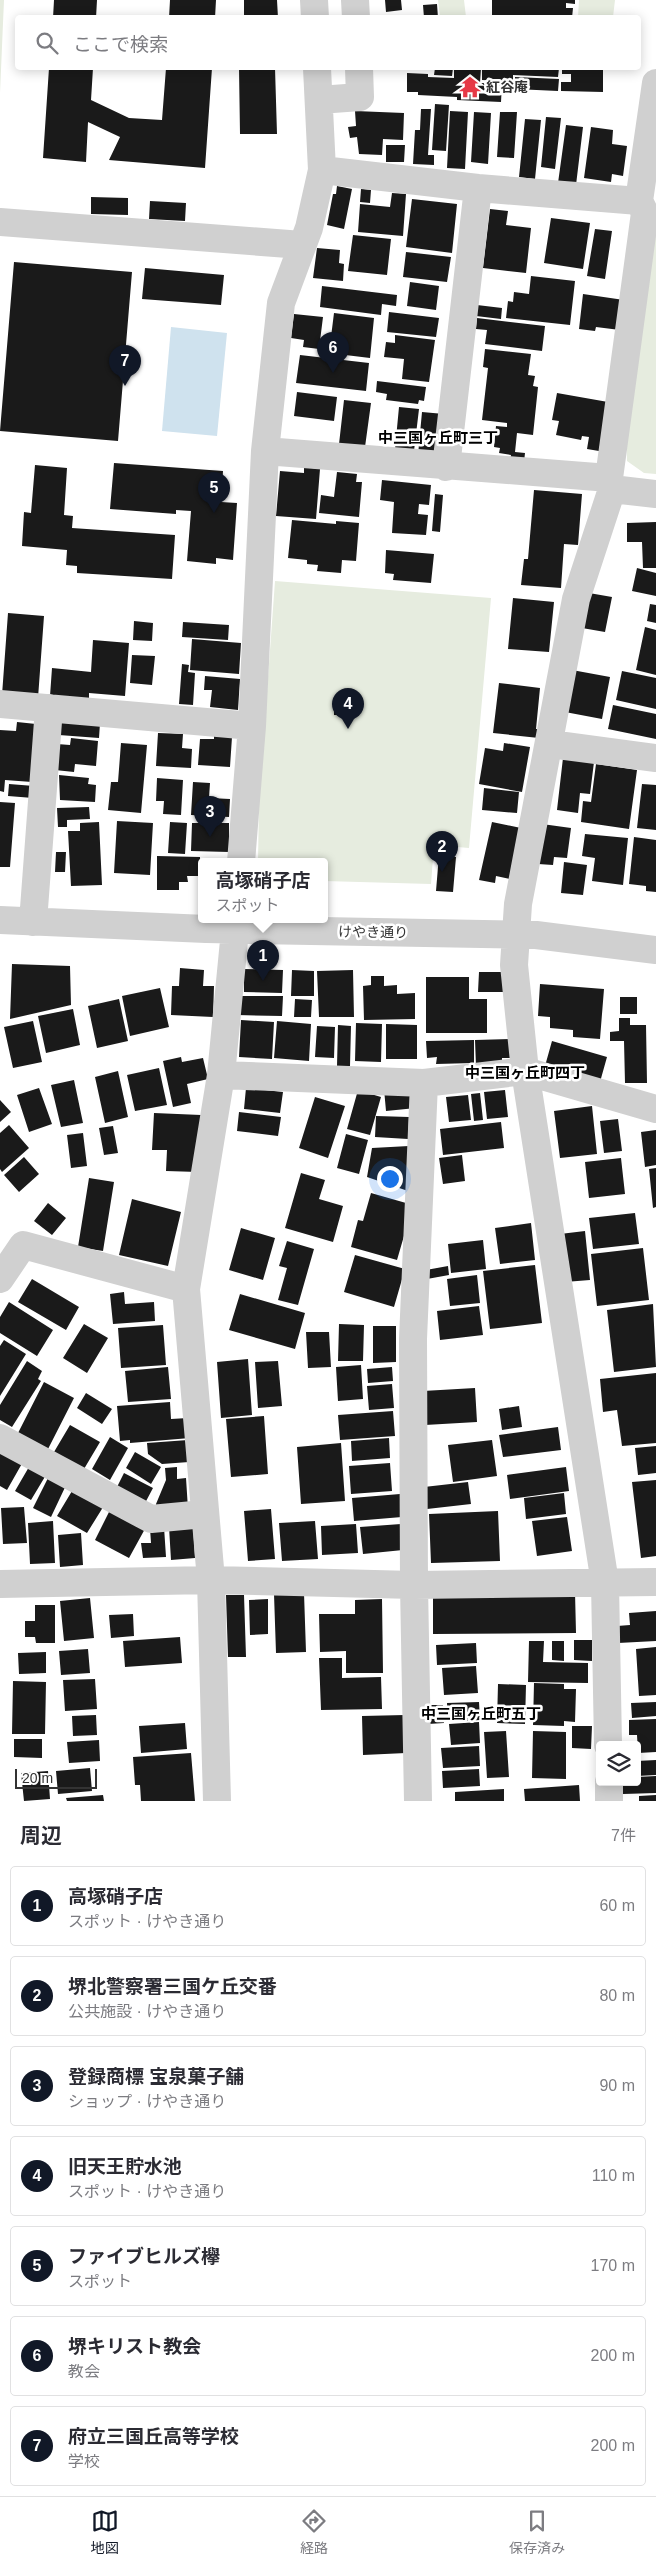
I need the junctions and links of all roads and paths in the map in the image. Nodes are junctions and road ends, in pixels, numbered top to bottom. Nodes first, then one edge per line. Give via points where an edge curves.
1 (314, 0) edge
2 (355, 0) edge
3 (315, 15) edge
4 (356, 15) edge
5 (317, 70) edge
6 (359, 70) edge
7 (656, 83) edge
8 (318, 100) junction
9 (322, 170) junction
10 (478, 188) junction
11 (639, 200) junction
12 (0, 222) edge
13 (302, 245) junction
14 (265, 452) junction
15 (446, 467) junction
16 (610, 484) junction
17 (656, 494) edge
18 (0, 704) edge
19 (49, 708) junction
20 (252, 726) junction
21 (550, 744) junction
22 (656, 758) edge
23 (241, 858) edge
24 (0, 920) edge
25 (33, 922) junction
26 (236, 925) edge
27 (515, 934) junction
28 (656, 950) edge
29 (525, 1071) junction
30 (221, 1075) junction
31 (424, 1083) junction
32 (656, 1109) edge
33 (0, 1279) edge
34 (186, 1289) junction
35 (0, 1438) edge
36 (204, 1514) junction
37 (211, 1580) junction
38 (656, 1582) edge
39 (605, 1583) junction
40 (0, 1584) edge
41 (414, 1585) junction
42 (608, 1741) edge
43 (609, 1786) edge
44 (217, 1801) edge
45 (418, 1801) edge
46 (609, 1801) edge

1 - 3 street
2 - 4 street
5 - 8 street
6 - 8 street via 360,97
7 - 11 street
8 - 9 street
9 - 10 street
9 - 13 street via 314,211
10 - 11 street
10 - 15 street
11 - 16 street via 645,213
12 - 13 street
13 - 14 street via 281,303
14 - 15 street
14 - 20 street
15 - 16 street
16 - 17 street
16 - 21 street via 576,599
18 - 19 street
19 - 20 street
19 - 25 street
20 - 23 street
21 - 22 street
21 - 27 street
24 - 25 street, けやき通り
25 - 26 street, けやき通り
26 - 27 street, けやき通り
26 - 30 street
27 - 28 street, けやき通り
27 - 29 street via 514,965
29 - 31 street
29 - 32 street
29 - 39 street
30 - 31 street
30 - 34 street
31 - 41 street via 413,1339
33 - 34 street via 23,1245
34 - 36 street
35 - 36 street via 151,1519
36 - 37 street
37 - 40 street
37 - 41 street
37 - 44 street
38 - 39 street
39 - 41 street
39 - 42 street
41 - 45 street
43 - 46 street

